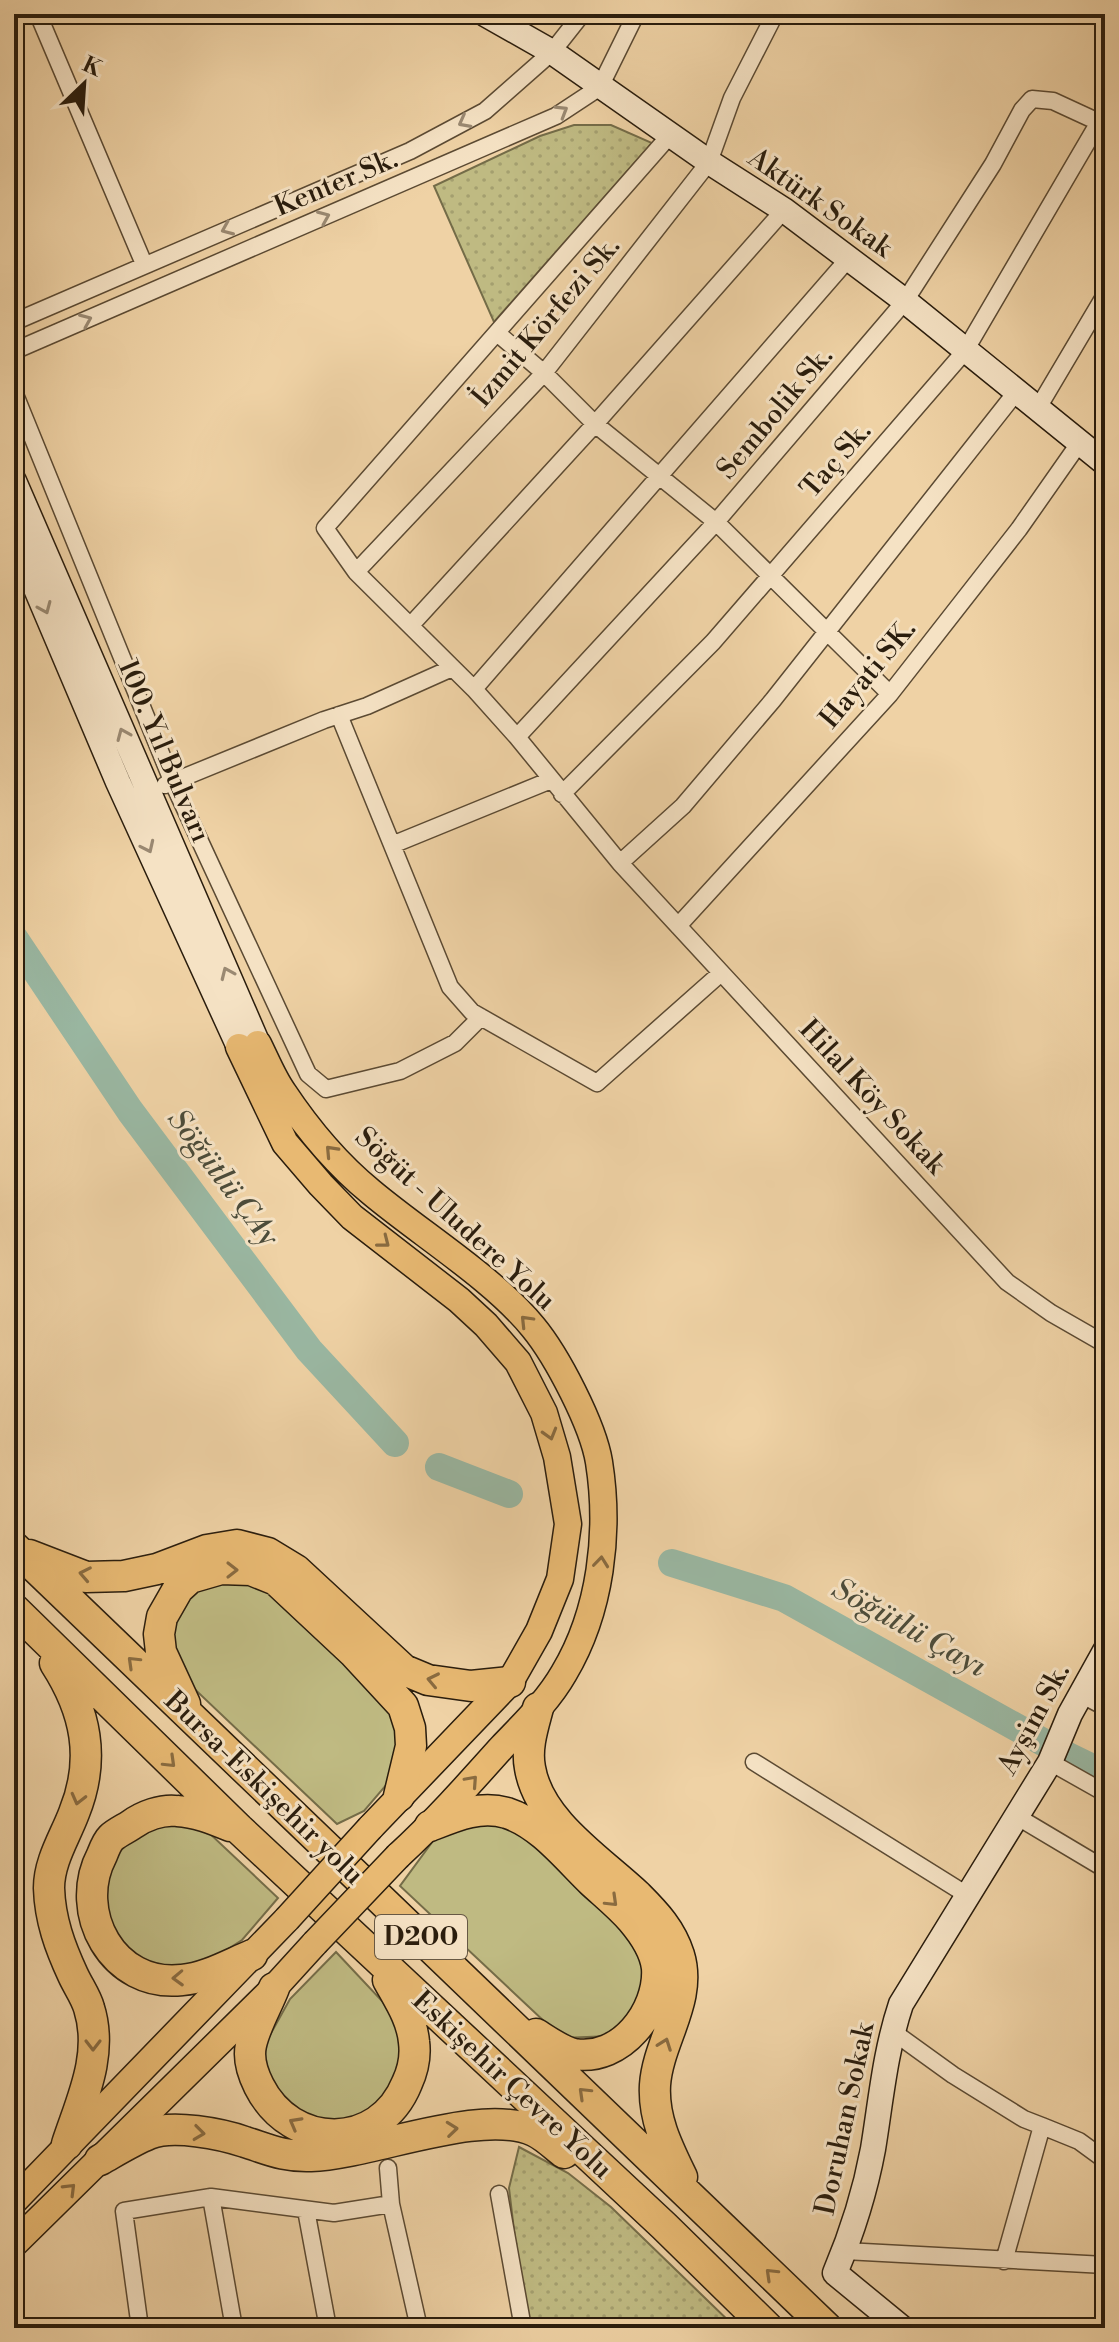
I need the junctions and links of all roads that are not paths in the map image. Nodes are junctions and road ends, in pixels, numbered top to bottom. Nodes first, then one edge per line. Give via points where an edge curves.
1 (38, 14) edge
2 (485, 14) edge
3 (582, 14) edge
4 (636, 14) edge
5 (775, 14) edge
6 (552, 52) junction
7 (600, 87) junction
8 (1102, 124) edge
9 (671, 134) junction
10 (709, 162) junction
11 (784, 210) junction
12 (849, 258) junction
13 (144, 264) junction
14 (1105, 295) edge
15 (905, 301) junction
16 (14, 322) edge
17 (497, 333) junction
18 (14, 351) edge
19 (965, 351) junction
20 (544, 373) junction
21 (1017, 391) junction
22 (14, 392) edge
23 (1038, 408) junction
24 (595, 424) junction
25 (1080, 442) junction
26 (1105, 463) edge
27 (657, 476) junction
28 (14, 481) edge
29 (716, 522) junction
30 (14, 537) edge
31 (356, 572) junction
32 (772, 574) junction
33 (411, 625) junction
34 (828, 631) junction
35 (452, 668) junction
36 (474, 689) junction
37 (890, 694) junction
38 (339, 715) junction
39 (517, 737) junction
40 (551, 780) junction
41 (173, 783) junction
42 (148, 791) junction
43 (562, 794) junction
44 (392, 845) junction
45 (620, 863) junction
46 (678, 926) junction
47 (721, 973) junction
48 (481, 1017) junction
49 (249, 1046) junction
50 (1105, 1344) edge
51 (16, 1549) edge
52 (22, 1617) edge
53 (1105, 1651) edge
54 (510, 1682) junction
55 (1080, 1694) junction
56 (1105, 1707) edge
57 (538, 1708) junction
58 (204, 1731) junction
59 (754, 1762) dead end
60 (1050, 1762) junction
61 (1105, 1793) edge
62 (399, 1796) junction
63 (1016, 1816) junction
64 (430, 1826) junction
65 (239, 1829) junction
66 (1105, 1869) edge
67 (967, 1895) junction
68 (252, 1955) junction
69 (375, 1957) junction
70 (274, 1988) junction
71 (497, 2010) junction
72 (892, 2031) junction
73 (1042, 2126) junction
74 (67, 2144) junction
75 (100, 2160) junction
76 (1105, 2160) edge
77 (388, 2168) dead end
78 (499, 2194) dead end
79 (211, 2197) junction
80 (692, 2197) junction
81 (14, 2201) edge
82 (391, 2204) junction
83 (306, 2210) junction
84 (664, 2226) junction
85 (14, 2244) edge
86 (1004, 2261) junction
87 (840, 2262) junction
88 (1105, 2265) edge
89 (140, 2328) edge
90 (234, 2328) edge
91 (328, 2328) edge
92 (419, 2328) edge
93 (523, 2328) edge
94 (768, 2328) edge
95 (827, 2328) edge
96 (902, 2328) edge

1 - 13 street
2 - 6 street, Aktürk Sokak
3 - 6 street, Kenter Sk.
4 - 7 street
5 - 10 street, İzmit Körfezi Sk. via 732,98
6 - 7 street, Aktürk Sokak
6 -> 13 street, Kenter Sk. via 485,111 410,151
7 - 9 street, Aktürk Sokak
18 -> 7 street, Kenter Sk. via 556,116
8 - 15 street, Sembolik Sk. via 1053,101 1032,99
8 - 19 street, Taç Sk.
9 - 10 street, Aktürk Sokak
9 - 17 street
10 - 11 street, Aktürk Sokak
10 - 20 street, İzmit Körfezi Sk.
11 - 12 street, Aktürk Sokak
11 - 24 street
12 - 15 street, Aktürk Sokak
12 - 27 street
13 - 16 street, Kenter Sk.
14 - 23 street
15 - 19 street, Aktürk Sokak
15 - 29 street, Sembolik Sk.
17 - 20 street
17 - 31 street via 325,528
19 - 21 street, Aktürk Sokak
19 - 32 street, Taç Sk.
20 - 24 street
20 - 31 street, İzmit Körfezi Sk.
21 - 23 street, Aktürk Sokak
21 - 34 street
22 - 41 street
23 - 25 street, Aktürk Sokak
24 - 27 street
24 - 33 street
25 - 26 street, Aktürk Sokak
25 - 37 street, Hayati SK.
27 - 29 street
27 - 36 street
42 -> 28 street, 100. Yıl Bulvarı
29 - 32 street
29 - 39 street, Sembolik Sk.
30 -> 49 street, 100. Yıl Bulvarı via 118,782
31 - 33 street
32 - 34 street
32 - 43 street, Taç Sk. via 713,642
33 - 35 street
34 - 37 street
34 - 45 street via 683,806
35 - 36 street
35 - 38 street
36 - 39 street
37 - 46 street, Hayati SK.
38 - 41 street
38 - 44 street
39 - 40 street
40 - 43 street
40 - 44 street
41 - 42 street
41 - 48 street via 308,1074 326,1089 400,1071 455,1043
49 -> 42 street, 100. Yıl Bulvarı
43 - 45 street, Hilal Köy Sokak
44 - 48 street via 450,987
45 - 46 street, Hilal Köy Sokak
46 - 47 street, Hilal Köy Sokak
47 - 48 street via 597,1083
47 - 50 street, Hilal Köy Sokak via 1007,1282
49 -> 54 main road, Söğüt - Uludere Yolu via 285,1143 352,1217 486,1325 518,1362 544,1413 568,1524 560,1579
57 -> 49 main road, Söğüt - Uludere Yolu via 577,1645 600,1571 604,1523 599,1459 572,1387 533,1327 368,1190 324,1145
54 -> 51 highway via 471,1686 428,1680 404,1670 296,1570 268,1553 237,1545 124,1576 86,1577
58 -> 51 highway, Bursa-Eskişehir yolu / D200
52 -> 65 highway, Eskişehir Çevre Yolu / D200
52 -> 74 highway via 72,1690 88,1756 49,1885 57,1939 89,2008 95,2043
53 - 55 street, Ayşim Sk.
54 - 62 main road, Söğüt - Uludere Yolu
55 - 56 street
55 - 60 street, Ayşim Sk.
64 -> 57 main road, Söğüt - Uludere Yolu
80 -> 57 highway via 656,2113 661,2055 682,1992 680,1956 663,1921 549,1814 529,1766
58 -> 62 highway via 182,1700 161,1652 162,1617 190,1578 221,1569 251,1570 276,1580 403,1706 411,1746
58 - 71 highway, Bursa-Eskişehir yolu / D200
59 - 67 street
60 - 61 street
60 - 63 street, Ayşim Sk.
62 - 68 main road, Söğüt - Uludere Yolu, bridge
63 - 66 street
63 - 67 street, Doruhan Sokak
64 - 70 main road, Söğüt - Uludere Yolu, bridge
64 -> 71 highway via 463,1813 490,1810 535,1828 632,1920 651,1948 657,1968 648,2013 613,2047 574,2054
68 -> 65 highway via 182,1981 142,1976 115,1957 97,1928 90,1900 92,1873 110,1839 142,1817 174,1810
65 - 69 highway, Eskişehir Çevre Yolu / D200
67 - 72 street, Doruhan Sokak via 901,2004
68 - 74 main road, Söğüt - Uludere Yolu
69 -> 70 highway via 410,2020 415,2058 393,2109 359,2130 324,2135 304,2129 289,2123 266,2100 252,2073 250,2046
69 - 84 highway, Eskişehir Çevre Yolu / D200
70 - 75 main road, Söğüt - Uludere Yolu
80 -> 71 highway, Bursa-Eskişehir yolu / D200
72 - 73 street via 953,2075
72 - 87 street, Doruhan Sokak via 872,2151
73 - 76 street via 1079,2141
73 - 86 street
74 - 81 main road, Söğüt - Uludere Yolu
75 -> 84 highway via 151,2132 198,2132 288,2157 386,2145 439,2130 506,2124 536,2132
85 -> 75 main road, Söğüt - Uludere Yolu
77 - 82 street
78 - 93 street
79 - 83 street
79 - 89 street via 124,2211
79 - 90 street
95 -> 80 highway, Bursa-Eskişehir yolu / D200
82 - 83 street via 334,2213
82 - 92 street
83 - 91 street
84 - 94 highway, Eskişehir Çevre Yolu / D200
86 - 87 street
86 - 88 street
87 - 96 street

